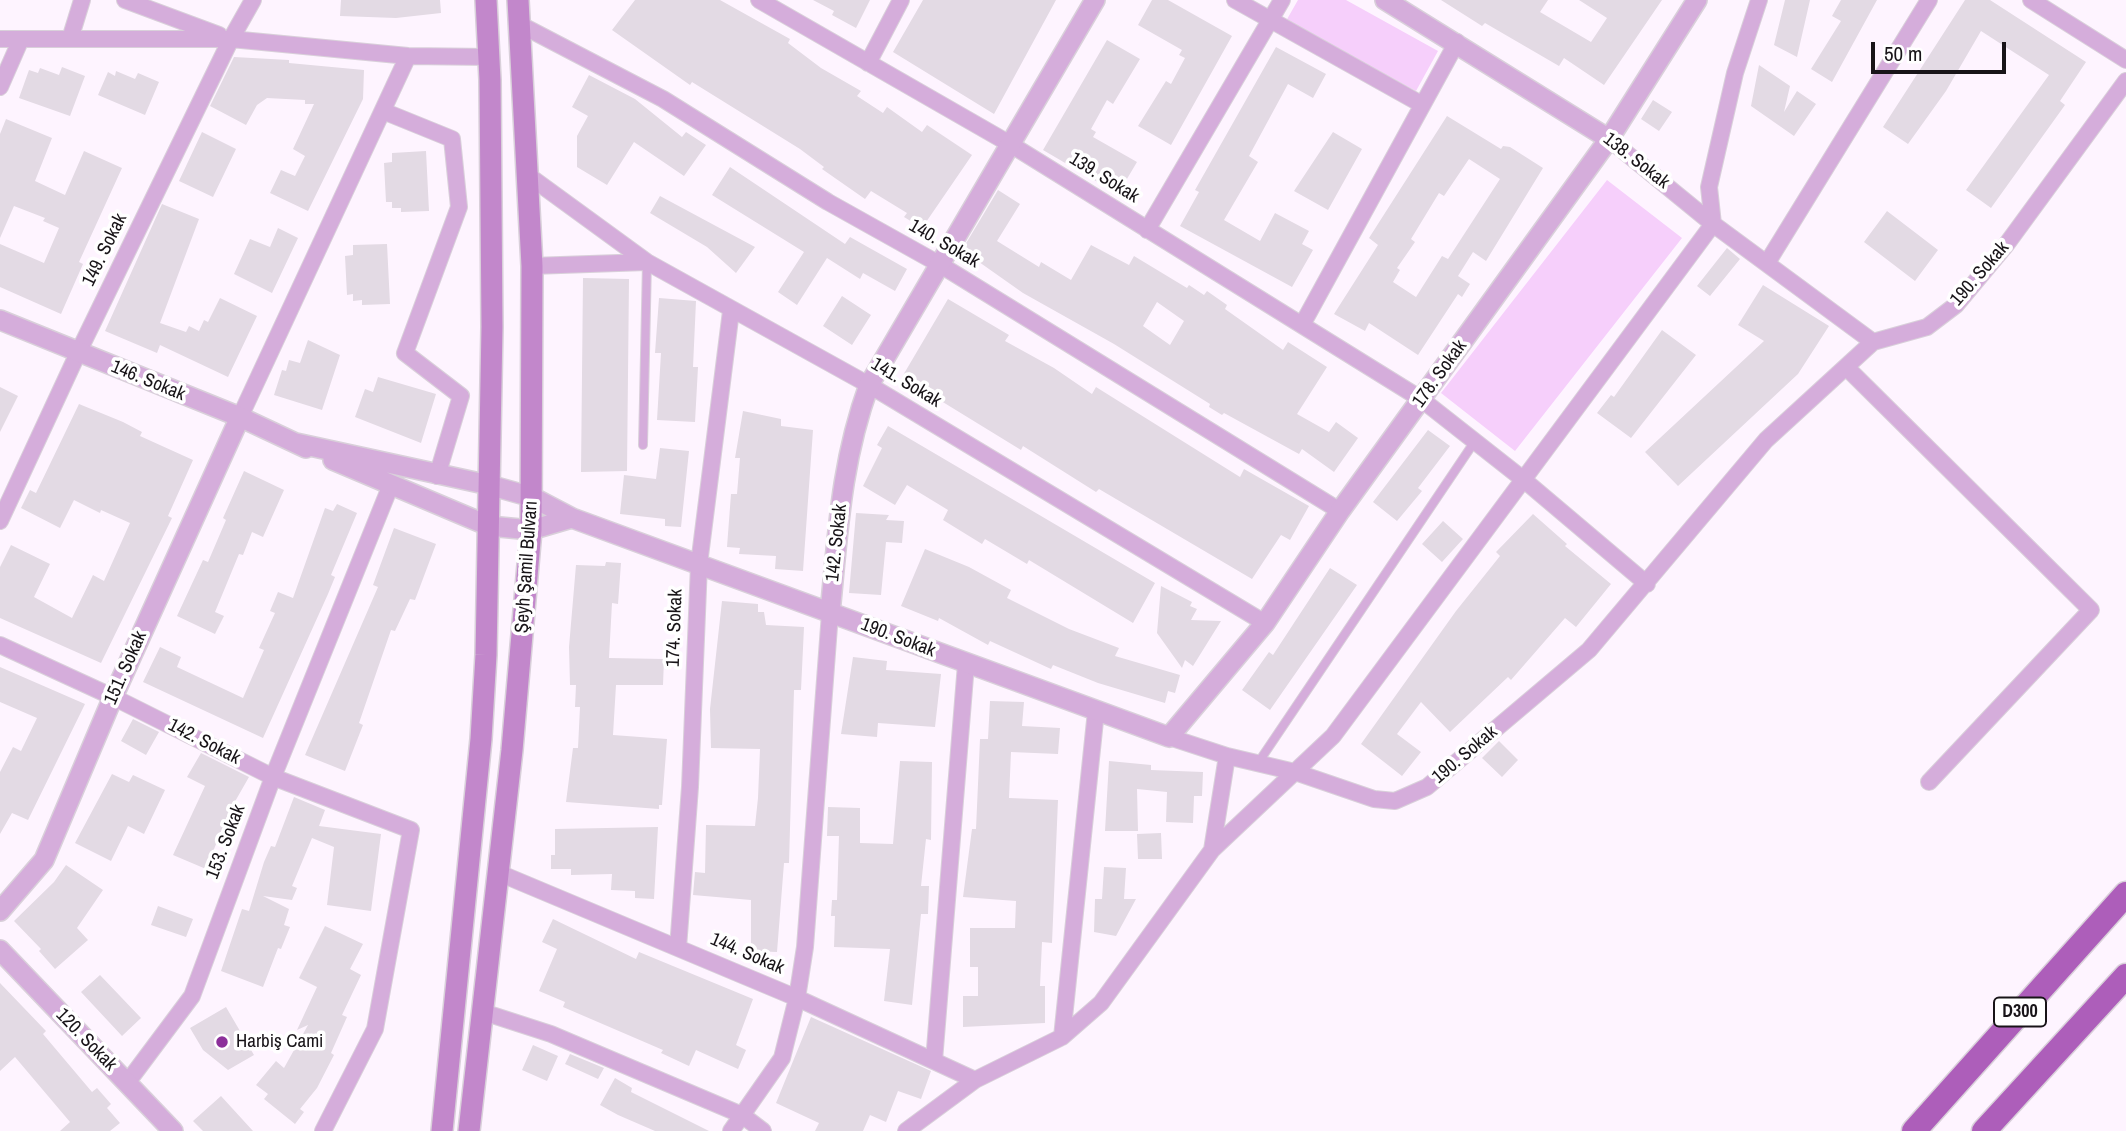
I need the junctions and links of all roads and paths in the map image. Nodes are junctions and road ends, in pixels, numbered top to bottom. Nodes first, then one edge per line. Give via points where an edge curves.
1 (82, 0) edge
2 (125, 0) edge
3 (253, 0) edge
4 (486, 0) edge
5 (518, 0) edge
6 (759, 0) edge
7 (901, 0) edge
8 (1095, 0) edge
9 (1236, 0) edge
10 (1282, 0) edge
11 (1385, 0) edge
12 (1697, 0) edge
13 (1759, 0) edge
14 (1929, 0) edge
15 (2031, 0) edge
16 (1271, 21) junction
17 (521, 25) junction
18 (0, 39) edge
19 (21, 39) junction
20 (70, 39) junction
21 (231, 39) junction
22 (1457, 42) junction
23 (408, 56) junction
24 (489, 57) junction
25 (2126, 60) edge
26 (868, 63) junction
27 (2126, 81) edge
28 (0, 86) edge
29 (1421, 104) junction
30 (383, 111) junction
31 (1609, 139) junction
32 (1010, 144) junction
33 (528, 176) junction
34 (1713, 224) junction
35 (1147, 230) junction
36 (647, 262) junction
37 (1767, 263) junction
38 (939, 264) junction
39 (531, 265) junction
40 (732, 311) junction
41 (0, 320) edge
42 (1301, 325) junction
43 (1873, 342) junction
44 (78, 353) junction
45 (1846, 367) junction
46 (869, 384) junction
47 (1421, 399) junction
48 (240, 417) junction
49 (1475, 441) junction
50 (296, 443) junction
51 (643, 444) dead end
52 (437, 476) junction
53 (1524, 480) junction
54 (489, 485) junction
55 (390, 487) junction
56 (532, 497) junction
57 (1340, 511) junction
58 (572, 518) junction
59 (0, 521) edge
60 (489, 526) junction
61 (531, 530) junction
62 (699, 564) junction
63 (1647, 584) junction
64 (830, 613) junction
65 (1265, 623) junction
66 (0, 645) edge
67 (966, 664) junction
68 (113, 697) junction
69 (1096, 711) junction
70 (1169, 737) junction
71 (1227, 756) junction
72 (1258, 763) junction
73 (1295, 772) junction
74 (273, 778) junction
75 (1929, 782) dead end
76 (1212, 850) junction
77 (499, 873) junction
78 (2126, 894) edge
79 (0, 911) edge
80 (678, 948) junction
81 (0, 950) edge
82 (2126, 976) edge
83 (797, 998) junction
84 (483, 1012) junction
85 (1062, 1037) junction
86 (934, 1062) junction
87 (975, 1080) junction
88 (127, 1083) junction
89 (742, 1115) junction
90 (328, 1129) edge
91 (173, 1131) edge
92 (442, 1131) edge
93 (469, 1131) edge
94 (731, 1131) edge
95 (763, 1131) edge
96 (906, 1131) edge
97 (1914, 1131) edge
98 (1984, 1131) edge

1 - 20 street
2 - 21 street
3 - 21 street, 149. Sokak
4 - 24 main road, Şeyh Şamil Bulvarı
5 - 17 main road, Şeyh Şamil Bulvarı
6 - 26 street, 139. Sokak
7 - 26 street
8 - 32 street, 142. Sokak
9 - 16 street
10 - 16 street
11 - 22 street, 138. Sokak
12 - 31 street, 178. Sokak
13 - 34 street via 1735,73 1709,187
14 - 37 street
15 - 25 street
16 - 29 street
16 - 35 street
17 - 33 main road, Şeyh Şamil Bulvarı
17 - 38 street, 140. Sokak via 663,99 828,202
18 - 19 street
19 - 20 street
19 - 28 street
20 - 21 street
21 - 23 street
21 - 44 street, 149. Sokak
22 - 29 street
22 - 31 street, 138. Sokak
23 - 24 street
23 - 30 street
24 - 54 main road, Şeyh Şamil Bulvarı
26 - 32 street, 139. Sokak
27 - 43 street, 190. Sokak via 2006,245 1956,305 1927,327
29 - 42 street
30 - 48 street
30 - 52 street via 452,139 459,207 405,353 461,396
31 - 34 street, 138. Sokak
31 - 47 street, 178. Sokak
32 - 35 street, 139. Sokak
32 - 38 street, 142. Sokak
33 - 36 street, 141. Sokak
33 - 39 main road, Şeyh Şamil Bulvarı
34 - 37 street, 138. Sokak
34 - 53 street
35 - 42 street, 139. Sokak
36 - 39 street
36 - 40 street, 141. Sokak
36 - 51 lane
37 - 43 street, 138. Sokak
38 - 46 street, 142. Sokak
38 - 57 street, 140. Sokak
39 - 56 main road, Şeyh Şamil Bulvarı
40 - 46 street, 141. Sokak
40 - 62 street, 174. Sokak
41 - 44 street, 146. Sokak
42 - 47 street, 139. Sokak
43 - 45 street, 190. Sokak
44 - 48 street, 146. Sokak
44 - 59 street, 149. Sokak
45 - 63 street, 190. Sokak via 1766,440
45 - 75 street via 2091,610
46 - 64 street, 142. Sokak via 845,464
46 - 65 street, 141. Sokak
47 - 49 street, 139. Sokak
47 - 57 street, 178. Sokak
48 - 50 street, 146. Sokak
48 - 68 street, 151. Sokak
49 - 53 street, 139. Sokak
49 - 72 lane
50 - 52 street, 146. Sokak
50 - 55 street, 146. Sokak
52 - 54 street, 146. Sokak
53 - 63 street, 139. Sokak
53 - 73 street via 1333,736
54 - 56 street, 146. Sokak
54 - 60 main road, Şeyh Şamil Bulvarı
55 - 60 street, 146. Sokak
55 - 74 street, 153. Sokak
56 - 58 street, 190. Sokak
56 - 61 main road, Şeyh Şamil Bulvarı
57 - 65 street, 178. Sokak
58 - 61 street
58 - 62 street, 190. Sokak
60 - 61 street, 146. Sokak
60 - 92 main road, Şeyh Şamil Bulvarı via 481,739
61 - 77 main road, Şeyh Şamil Bulvarı
62 - 64 street, 190. Sokak
62 - 80 street, 174. Sokak
63 - 73 street, 190. Sokak via 1589,650 1427,787 1408,798 1374,799
64 - 67 street, 190. Sokak
64 - 83 street, 142. Sokak
65 - 70 street, 178. Sokak
66 - 68 street, 142. Sokak
67 - 69 street, 190. Sokak
67 - 86 street
68 - 74 street, 142. Sokak
68 - 79 street, 151. Sokak via 44,860
69 - 70 street, 190. Sokak
69 - 85 street
70 - 71 street, 190. Sokak
71 - 72 street, 190. Sokak
71 - 76 street
72 - 73 street, 190. Sokak
73 - 76 street
74 - 88 street, 153. Sokak via 192,996
74 - 90 street, 142. Sokak via 411,830 375,1029
76 - 85 street via 1101,1003
77 - 80 street, 144. Sokak
77 - 84 main road, Şeyh Şamil Bulvarı
78 - 97 highway, D300
80 - 83 street, 144. Sokak
81 - 88 street, 120. Sokak
82 - 98 highway, D300
83 - 86 street, 144. Sokak
83 - 89 street, 142. Sokak via 782,1058
84 - 89 street via 551,1034
84 - 93 main road, Şeyh Şamil Bulvarı
85 - 87 street
86 - 87 street, 144. Sokak
87 - 96 street
88 - 91 street, 120. Sokak
89 - 94 street, 142. Sokak
89 - 95 street

